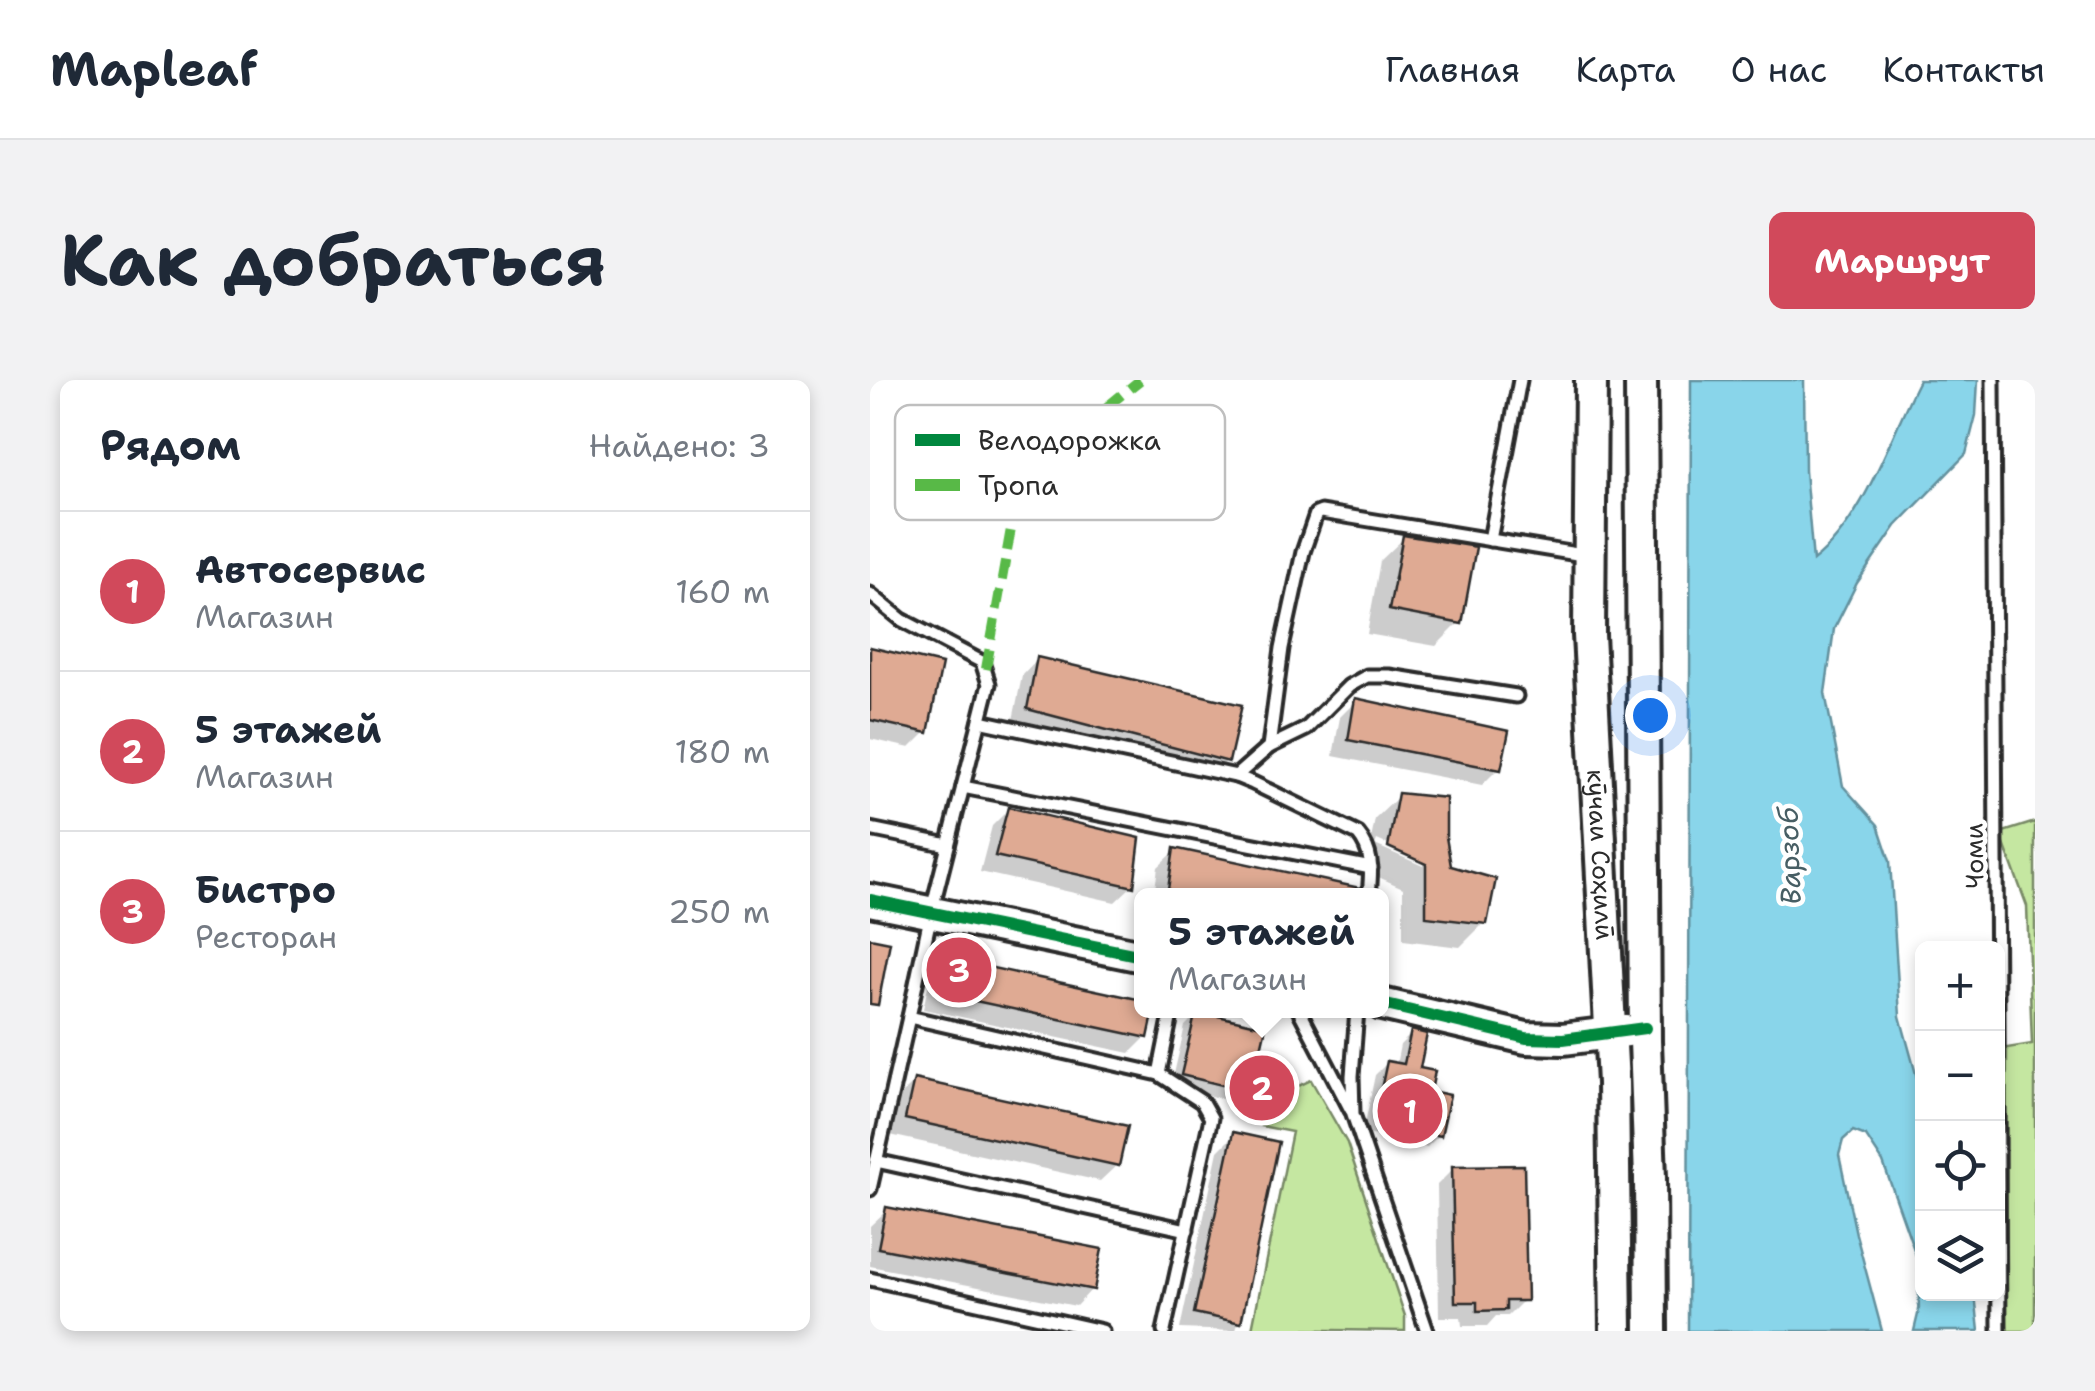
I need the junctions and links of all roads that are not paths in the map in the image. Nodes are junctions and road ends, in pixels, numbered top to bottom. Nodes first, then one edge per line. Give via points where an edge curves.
1 (1520, 380) edge
2 (1591, 380) edge
3 (1640, 380) edge
4 (1994, 380) edge
5 (1490, 540) junction
6 (1588, 556) junction
7 (870, 594) edge
8 (1642, 632) junction
9 (1589, 635) junction
10 (1516, 696) dead end
11 (980, 721) junction
12 (1269, 747) junction
13 (1236, 776) junction
14 (964, 787) junction
15 (870, 829) edge
16 (948, 845) junction
17 (1372, 868) junction
18 (1370, 888) edge
19 (870, 900) edge
20 (931, 914) junction
21 (1134, 954) edge
22 (1389, 1006) edge
23 (909, 1017) junction
24 (1170, 1018) edge
25 (1303, 1018) edge
26 (1356, 1018) edge
27 (1645, 1028) junction
28 (1609, 1034) junction
29 (1159, 1074) junction
30 (1354, 1114) junction
31 (876, 1160) junction
32 (870, 1189) edge
33 (1187, 1230) junction
34 (870, 1279) edge
35 (1102, 1331) edge
36 (1164, 1331) edge
37 (1428, 1331) edge
38 (1616, 1331) edge
39 (1651, 1331) edge
40 (1999, 1331) edge

1 - 5 lane
2 - 6 main road, кӯчаи Соҳилӣ
3 - 8 main road
4 - 40 lane, Чоми
5 - 6 lane
5 - 12 lane via 1316,514 1282,648
6 - 9 main road, кӯчаи Соҳилӣ
7 - 11 lane via 902,620 982,662 989,684
8 - 9 main road
8 - 27 main road
9 - 28 main road, кӯчаи Соҳилӣ
10 - 12 lane via 1367,676 1306,728
11 - 13 lane
11 - 14 lane
12 - 13 lane
13 - 17 lane via 1358,834 1369,847
14 - 16 lane
14 - 17 lane
15 - 16 lane
16 - 20 lane
17 - 18 lane
19 - 20 main road
20 - 21 main road
20 - 23 lane
22 - 28 main road via 1526,1038
23 - 29 lane
23 - 31 lane
24 - 29 lane
25 - 30 lane
26 - 30 lane
27 - 28 main road
27 - 39 main road
28 - 38 main road, кӯчаи Соҳилӣ
29 - 33 lane via 1202,1102 1211,1118
30 - 37 lane
31 - 32 lane
31 - 33 lane
33 - 36 lane
34 - 35 lane

